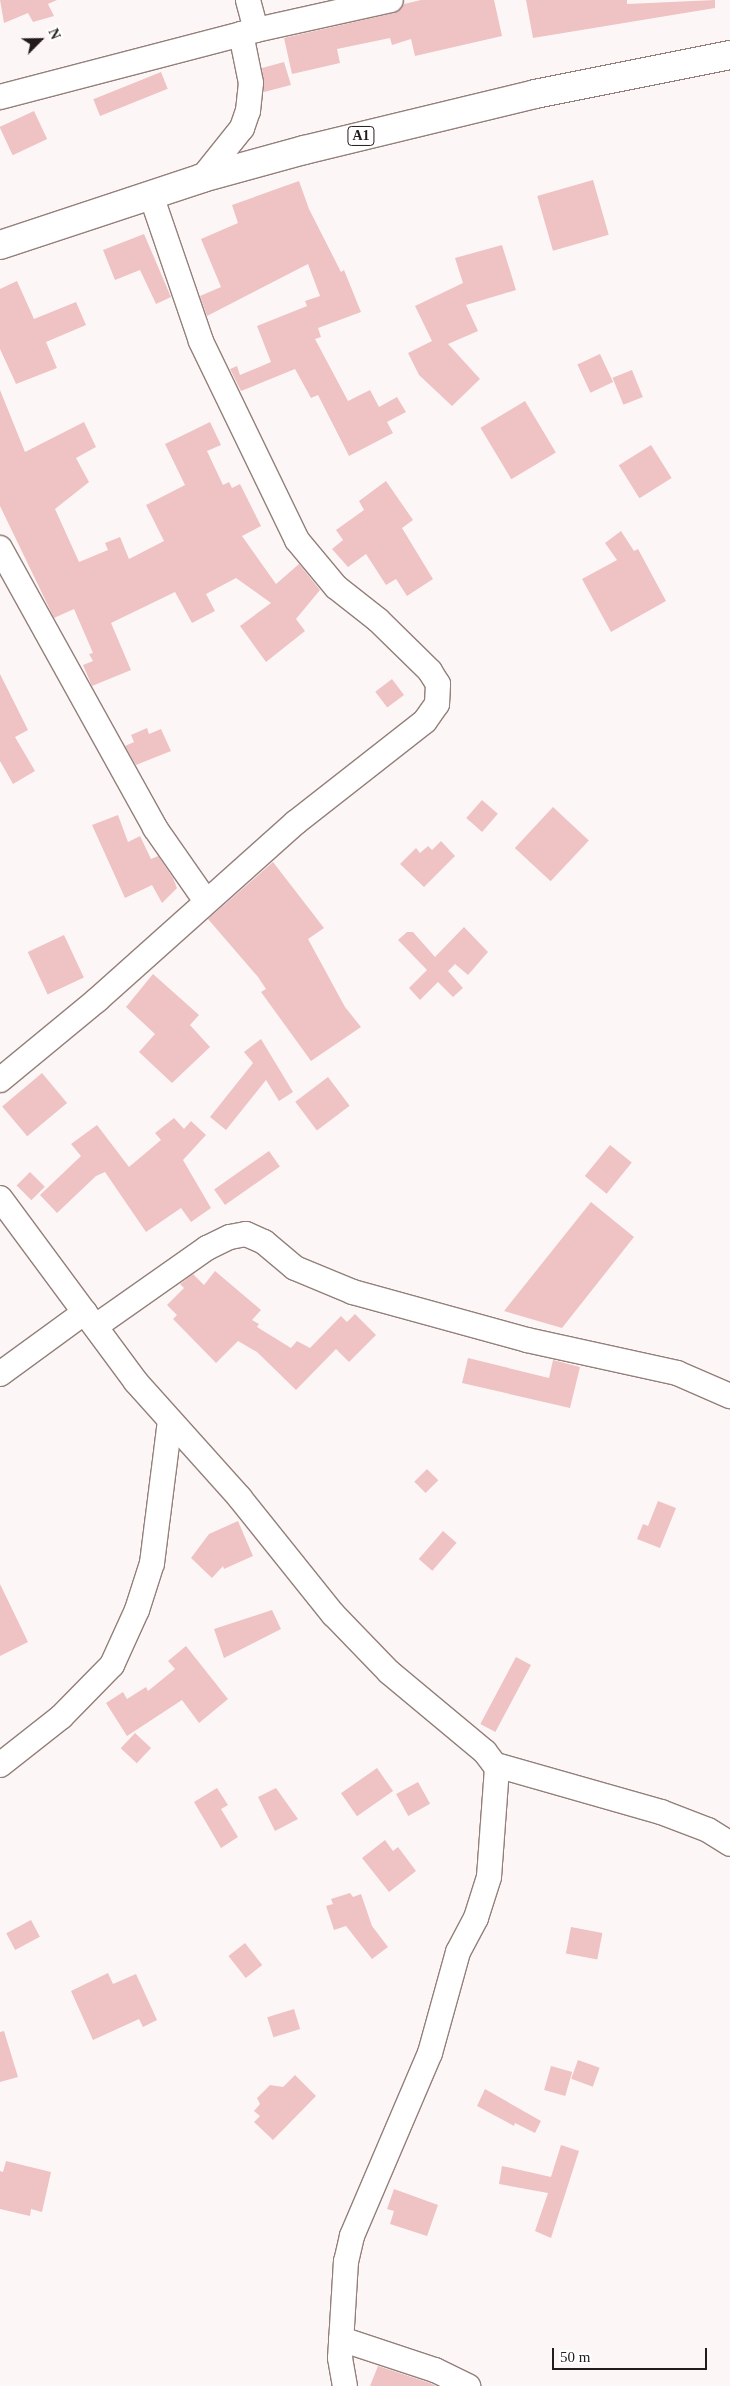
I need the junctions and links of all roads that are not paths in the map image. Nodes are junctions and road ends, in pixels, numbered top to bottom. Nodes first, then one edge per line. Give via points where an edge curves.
1 (248, 0) edge
2 (391, 0) edge
3 (323, 7) edge
4 (248, 32) junction
5 (730, 55) edge
6 (0, 97) edge
7 (202, 178) junction
8 (151, 195) junction
9 (0, 245) edge
10 (0, 548) edge
11 (206, 902) junction
12 (0, 1080) edge
13 (0, 1198) edge
14 (90, 1319) junction
15 (0, 1374) edge
16 (730, 1396) edge
17 (170, 1421) junction
18 (496, 1764) junction
19 (0, 1765) edge
20 (730, 1844) edge
21 (341, 2339) junction
22 (345, 2386) edge
23 (468, 2386) edge

1 - 4 street
2 - 3 street
3 - 4 street
4 - 6 street
4 - 7 street via 251,83 248,111 237,135
5 - 7 highway, A1 via 535,94
7 - 8 highway, A1
8 - 9 highway, A1
8 - 11 street via 201,341 297,540 336,588 378,620 430,670 439,688 437,704 425,721 295,823
10 - 11 street via 155,828
11 - 12 street via 98,1000
13 - 14 street
14 - 15 street
14 - 16 street via 207,1248 230,1237 246,1234 264,1242 295,1268 352,1292 527,1340 677,1373
14 - 17 street via 136,1382
17 - 18 street via 240,1498 354,1638
17 - 19 street via 152,1563 137,1610 112,1665 61,1717
18 - 20 street via 653,1809 708,1830
18 - 21 street via 499,1780 490,1877 476,1918 458,1952 430,2053 352,2236 343,2280
21 - 22 street via 340,2358
21 - 23 street via 435,2370

